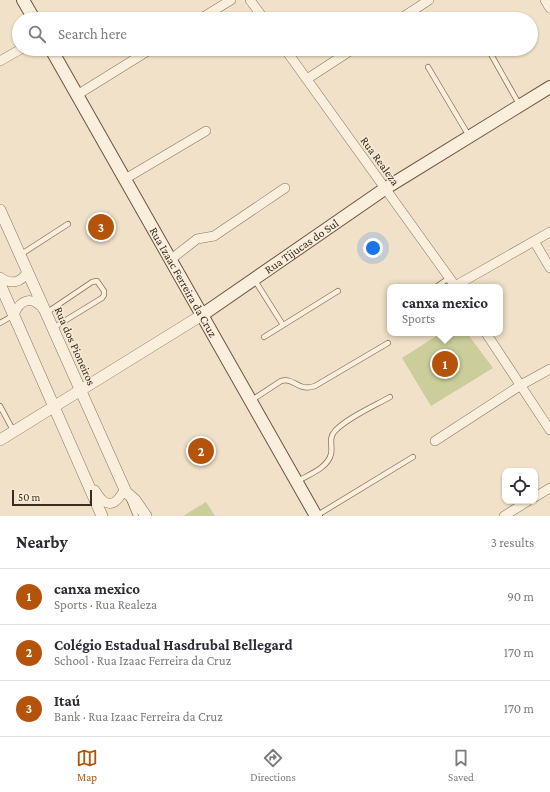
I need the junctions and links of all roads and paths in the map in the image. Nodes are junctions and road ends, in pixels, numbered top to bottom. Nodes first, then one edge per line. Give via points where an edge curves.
1 (23, 0) edge
2 (231, 0) edge
3 (250, 0) edge
4 (429, 0) edge
5 (545, 0) edge
6 (550, 8) edge
7 (30, 12) edge
8 (211, 12) edge
9 (259, 12) edge
10 (411, 12) edge
11 (12, 54) edge
12 (55, 56) edge
13 (140, 56) edge
14 (290, 56) edge
15 (342, 56) edge
16 (492, 56) edge
17 (0, 61) edge
18 (428, 67) dead end
19 (307, 79) junction
20 (550, 87) edge
21 (77, 95) junction
22 (520, 106) junction
23 (206, 131) dead end
24 (469, 137) junction
25 (125, 179) junction
26 (285, 188) dead end
27 (386, 188) junction
28 (0, 210) edge
29 (68, 224) dead end
30 (550, 232) edge
31 (534, 241) junction
32 (20, 255) junction
33 (170, 260) junction
34 (550, 268) edge
35 (28, 272) junction
36 (0, 277) edge
37 (254, 278) junction
38 (453, 283) edge
39 (0, 284) edge
40 (338, 291) dead end
41 (46, 313) junction
42 (14, 315) junction
43 (202, 315) junction
44 (0, 323) edge
45 (283, 325) junction
46 (52, 328) junction
47 (488, 336) edge
48 (264, 337) dead end
49 (388, 343) dead end
50 (550, 369) edge
51 (521, 385) junction
52 (80, 390) junction
53 (390, 397) dead end
54 (250, 401) junction
55 (0, 406) edge
56 (54, 406) junction
57 (550, 430) edge
58 (14, 432) junction
59 (0, 440) edge
60 (435, 441) dead end
61 (413, 456) dead end
62 (79, 463) junction
63 (296, 482) junction
64 (550, 488) edge
65 (125, 491) junction
66 (538, 495) edge
67 (523, 504) edge
68 (102, 513) edge
69 (136, 516) edge
70 (146, 516) edge
71 (316, 516) edge
72 (504, 516) edge

1 - 7 main road
2 - 8 street
3 - 9 street
4 - 10 street
5 - 6 street
11 - 17 street
12 - 21 main road, Rua Izaac Ferreira da Cruz
13 - 21 street
14 - 19 street, Rua Realeza
15 - 19 street
16 - 22 lane
18 - 24 lane
19 - 27 street, Rua Realeza
20 - 22 main road, Rua Tijucas do Sul
21 - 25 main road, Rua Izaac Ferreira da Cruz
22 - 24 main road, Rua Tijucas do Sul
23 - 25 street
24 - 27 main road, Rua Tijucas do Sul
25 - 33 main road, Rua Izaac Ferreira da Cruz
26 - 33 street via 214,236 197,239
27 - 37 main road, Rua Tijucas do Sul
27 - 38 street, Rua Realeza
28 - 32 street, Rua dos Pioneiros
29 - 32 lane
30 - 31 street
31 - 34 street
31 - 38 street
32 - 35 street, Rua dos Pioneiros
33 - 43 main road, Rua Izaac Ferreira da Cruz
35 - 36 street via 16,282 8,282
35 - 41 street, Rua dos Pioneiros
37 - 43 main road, Rua Tijucas do Sul
37 - 45 lane
39 - 42 street
40 - 45 lane
41 - 42 street via 33,301 24,301 17,306
41 - 46 street, Rua dos Pioneiros
41 - 46 lane via 92,282 97,281 104,291 102,298
42 - 44 lane
42 - 56 street
43 - 52 street, Rua Tijucas do Sul
43 - 54 main road, Rua Izaac Ferreira da Cruz
45 - 48 lane
46 - 52 street, Rua dos Pioneiros
47 - 51 street
49 - 54 lane via 308,389 290,380 281,381
50 - 51 street
51 - 57 street
51 - 60 street
52 - 56 street, Rua Tijucas do Sul
52 - 65 street, Rua dos Pioneiros
53 - 63 lane via 335,431 331,438 331,454 326,463
54 - 63 main road, Rua Izaac Ferreira da Cruz
55 - 58 lane
56 - 58 street, Rua Tijucas do Sul
56 - 62 street
58 - 59 street, Rua Tijucas do Sul
61 - 71 lane
62 - 65 street via 101,500 107,503 114,502
62 - 68 street
63 - 71 main road, Rua Izaac Ferreira da Cruz
64 - 66 street
65 - 69 lane, Rua dos Pioneiros
65 - 70 street, Rua dos Pioneiros
67 - 72 street

